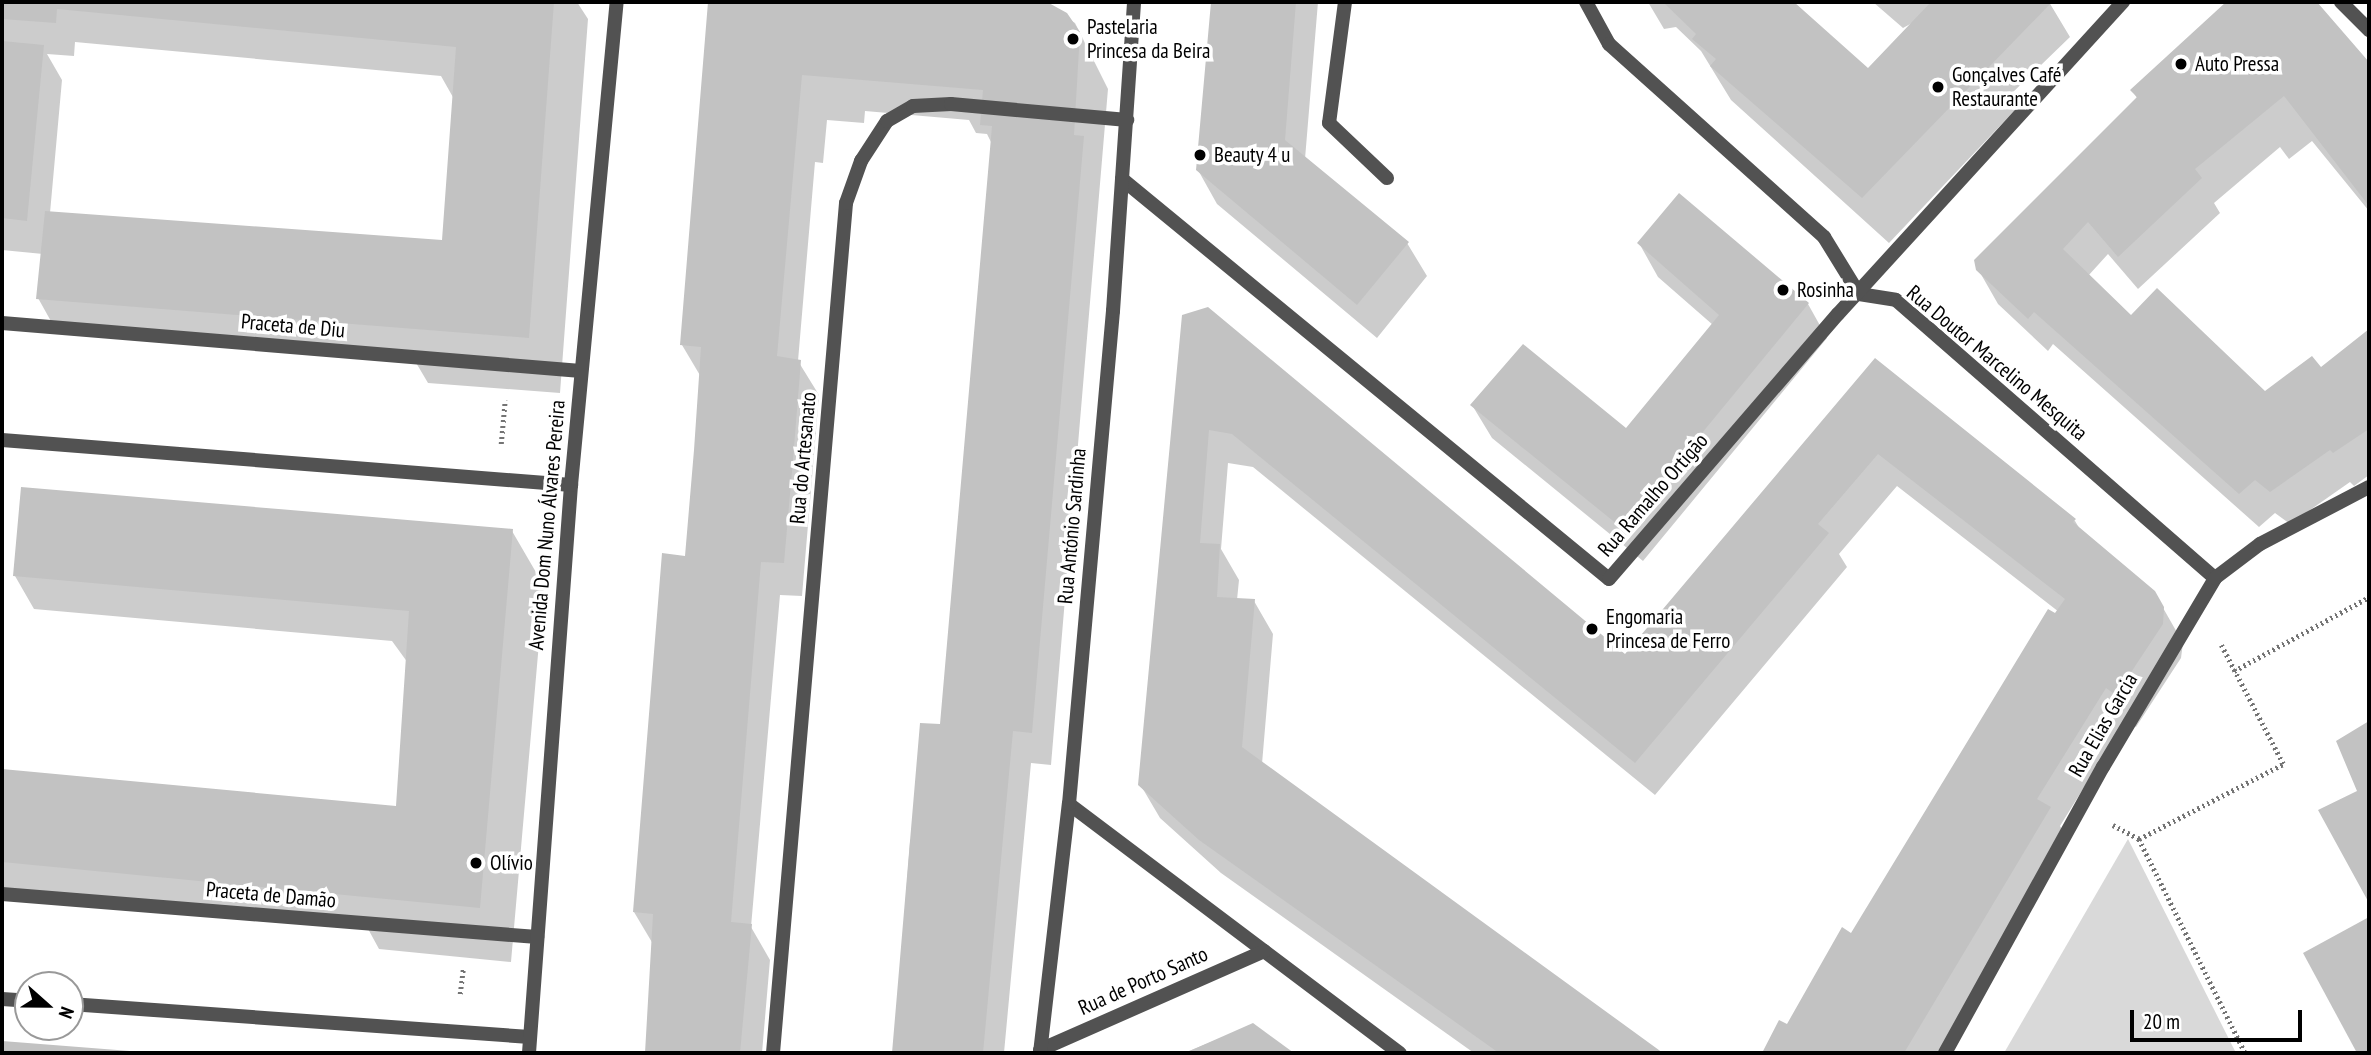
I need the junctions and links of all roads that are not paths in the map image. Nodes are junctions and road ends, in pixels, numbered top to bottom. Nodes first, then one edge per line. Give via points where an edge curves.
1 (617, 2) edge
2 (1134, 2) edge
3 (1345, 2) edge
4 (1586, 2) edge
5 (2341, 2) edge
6 (2116, 4) edge
7 (2369, 30) edge
8 (1127, 120) junction
9 (1122, 178) junction
10 (1387, 178) dead end
11 (1859, 295) junction
12 (2, 323) edge
13 (581, 371) junction
14 (2, 440) edge
15 (571, 485) junction
16 (2369, 487) edge
17 (2215, 578) junction
18 (1069, 804) junction
19 (2, 894) edge
20 (537, 937) junction
21 (1264, 950) junction
22 (84, 1005) edge
23 (530, 1037) junction
24 (1040, 1052) edge
25 (528, 1053) edge
26 (773, 1053) edge
27 (1400, 1053) edge
28 (1945, 1053) edge

1 - 13 street, Avenida Dom Nuno Álvares Pereira
2 - 8 street, Rua António Sardinha
3 - 10 street via 1329,123
4 - 11 street via 1609,44 1824,237
5 - 7 street
6 - 11 street, Rua Ramalho Ortigão
8 - 9 street, Rua António Sardinha
8 - 26 street, Rua do Artesanato via 951,104 913,106 887,121 861,161 846,202
9 - 11 street, Rua Ramalho Ortigão via 1609,579
9 - 18 street, Rua António Sardinha
11 - 17 street, Rua Doutor Marcelino Mesquita via 1896,300
12 - 13 street, Praceta de Diu
13 - 15 street, Avenida Dom Nuno Álvares Pereira
14 - 15 street
15 - 20 street, Avenida Dom Nuno Álvares Pereira
16 - 17 street, Rua Elias Garcia via 2260,544
17 - 28 street, Rua Elias Garcia via 2103,767
18 - 21 street, Rua de Porto Santo
18 - 24 street, Rua António Sardinha
19 - 20 street, Praceta de Damão
20 - 23 street, Avenida Dom Nuno Álvares Pereira
21 - 24 street, Rua de Porto Santo
21 - 27 street, Rua de Porto Santo
22 - 23 street
23 - 25 street, Avenida Dom Nuno Álvares Pereira

